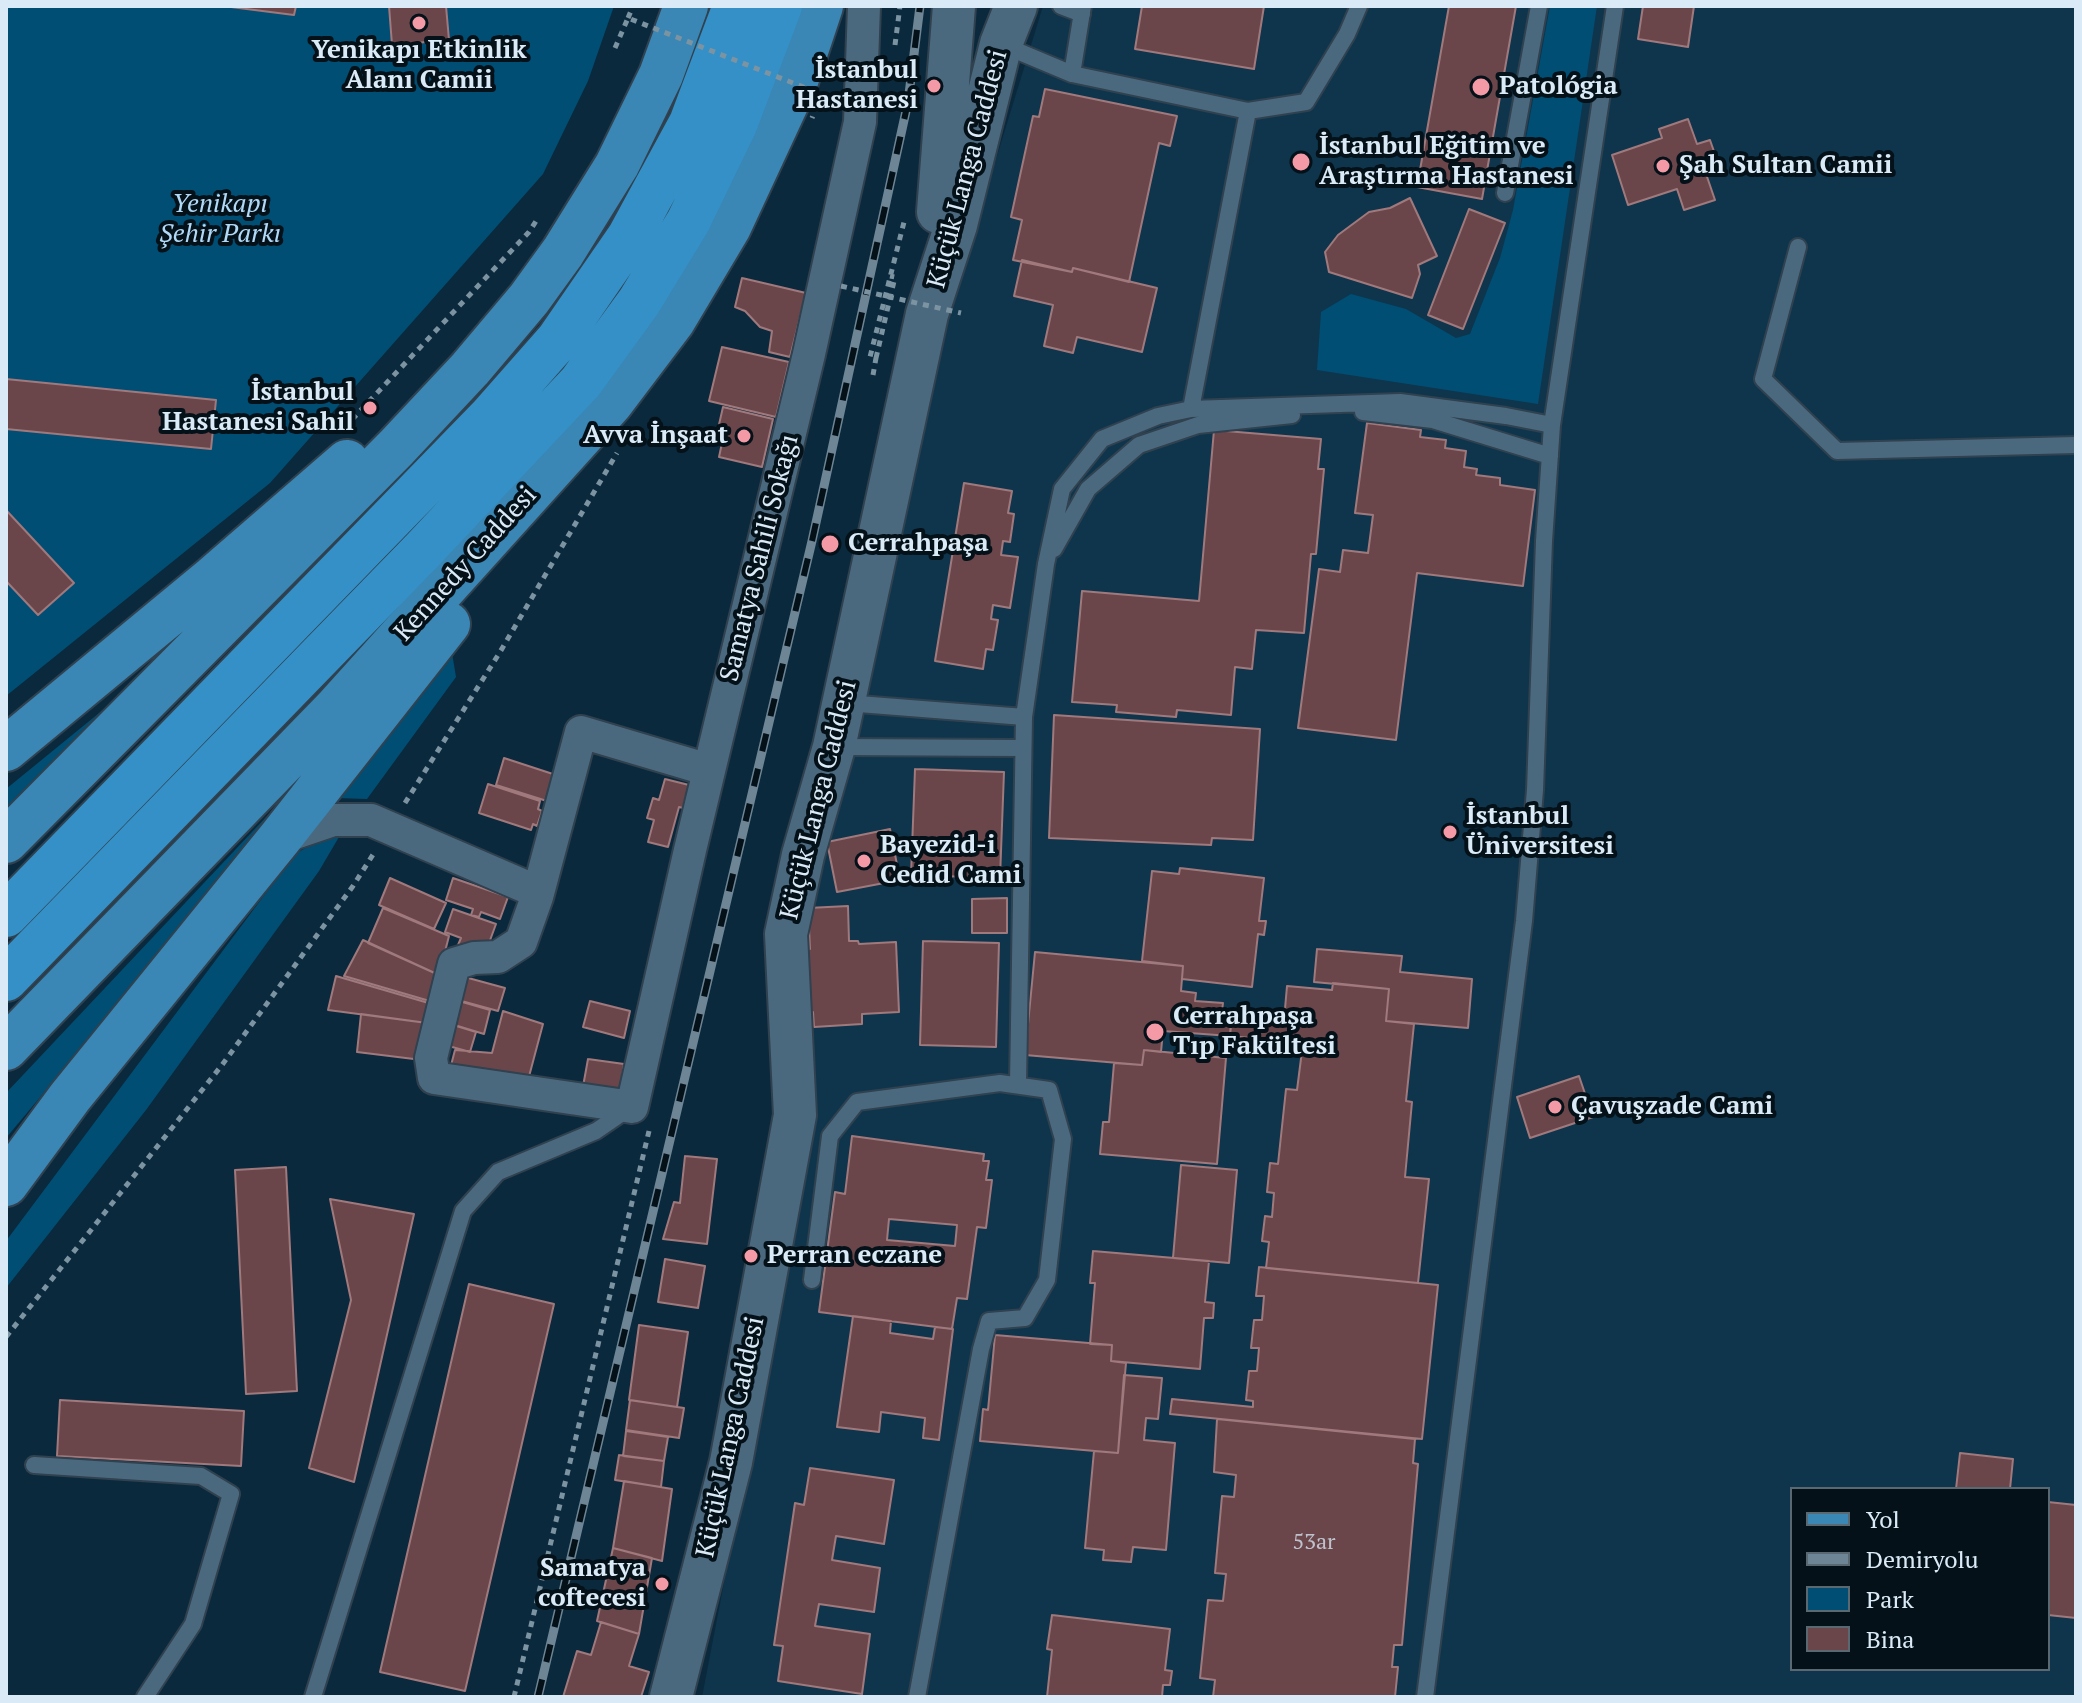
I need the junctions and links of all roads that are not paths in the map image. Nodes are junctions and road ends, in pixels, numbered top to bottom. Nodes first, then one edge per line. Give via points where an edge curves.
1 (686, 6) edge
2 (735, 6) edge
3 (780, 6) edge
4 (821, 6) edge
5 (864, 6) edge
6 (954, 6) edge
7 (1016, 6) edge
8 (1061, 6) edge
9 (1359, 6) edge
10 (1539, 6) edge
11 (1615, 6) edge
12 (1082, 10) edge
13 (1001, 44) junction
14 (1072, 74) junction
15 (1248, 111) junction
16 (1505, 193) dead end
17 (1798, 247) dead end
18 (918, 305) junction
19 (470, 369) junction
20 (611, 403) junction
21 (1191, 409) junction
22 (1552, 425) junction
23 (2076, 445) edge
24 (1550, 456) junction
25 (1046, 564) junction
26 (844, 703) junction
27 (1024, 717) junction
28 (834, 747) junction
29 (1023, 748) junction
30 (6, 749) edge
31 (709, 770) junction
32 (280, 838) junction
33 (6, 841) edge
34 (538, 892) junction
35 (6, 915) edge
36 (6, 979) edge
37 (6, 1048) edge
38 (1018, 1084) junction
39 (632, 1107) junction
40 (6, 1184) edge
41 (812, 1280) dead end
42 (34, 1465) dead end
43 (145, 1697) edge
44 (313, 1697) edge
45 (671, 1697) edge
46 (917, 1697) edge
47 (1425, 1697) edge

1 - 19 main road via 661,75 617,165 563,252
2 - 35 highway via 691,123 629,237 558,340 491,416
3 - 36 highway via 735,125 688,222 581,382
4 - 20 main road, Kennedy Caddesi via 794,87 729,227 673,321
5 - 31 street, Samatya Sahili Sokağı via 860,122
6 - 18 street via 934,256
7 - 13 street, Küçük Langa Caddesi
8 - 12 lane
9 - 15 lane via 1306,102
10 - 16 lane
11 - 22 lane
12 - 14 lane
13 - 14 lane
13 - 18 street, Küçük Langa Caddesi via 956,225
14 - 15 lane
15 - 21 lane
17 - 23 lane via 1763,379 1837,451
18 - 26 street, Küçük Langa Caddesi
19 - 30 main road via 414,405
19 - 33 main road
20 - 32 main road via 506,555
20 - 37 main road, Kennedy Caddesi via 337,707
21 - 22 lane via 1400,402
21 - 25 lane via 1102,439 1062,489
22 - 24 lane
24 - 25 lane via 1433,420 1368,412 1198,425 1139,445 1088,489
24 - 47 lane via 1524,921
25 - 27 lane
26 - 27 lane
26 - 28 street, Küçük Langa Caddesi
27 - 29 lane
28 - 29 lane
28 - 45 street, Küçük Langa Caddesi via 786,934 795,1115 731,1462
29 - 38 lane
31 - 34 street via 581,732
31 - 39 street, Samatya Sahili Sokağı
32 - 34 street via 343,819 371,820
32 - 40 main road
34 - 39 street via 521,942 498,957 454,964 431,1058 434,1078
38 - 41 lane via 857,1102 830,1136
38 - 46 lane via 1049,1090 1063,1139 1047,1280 1025,1318 989,1321
39 - 44 lane via 596,1131 498,1172 463,1211
42 - 43 lane via 201,1476 231,1494 193,1624

